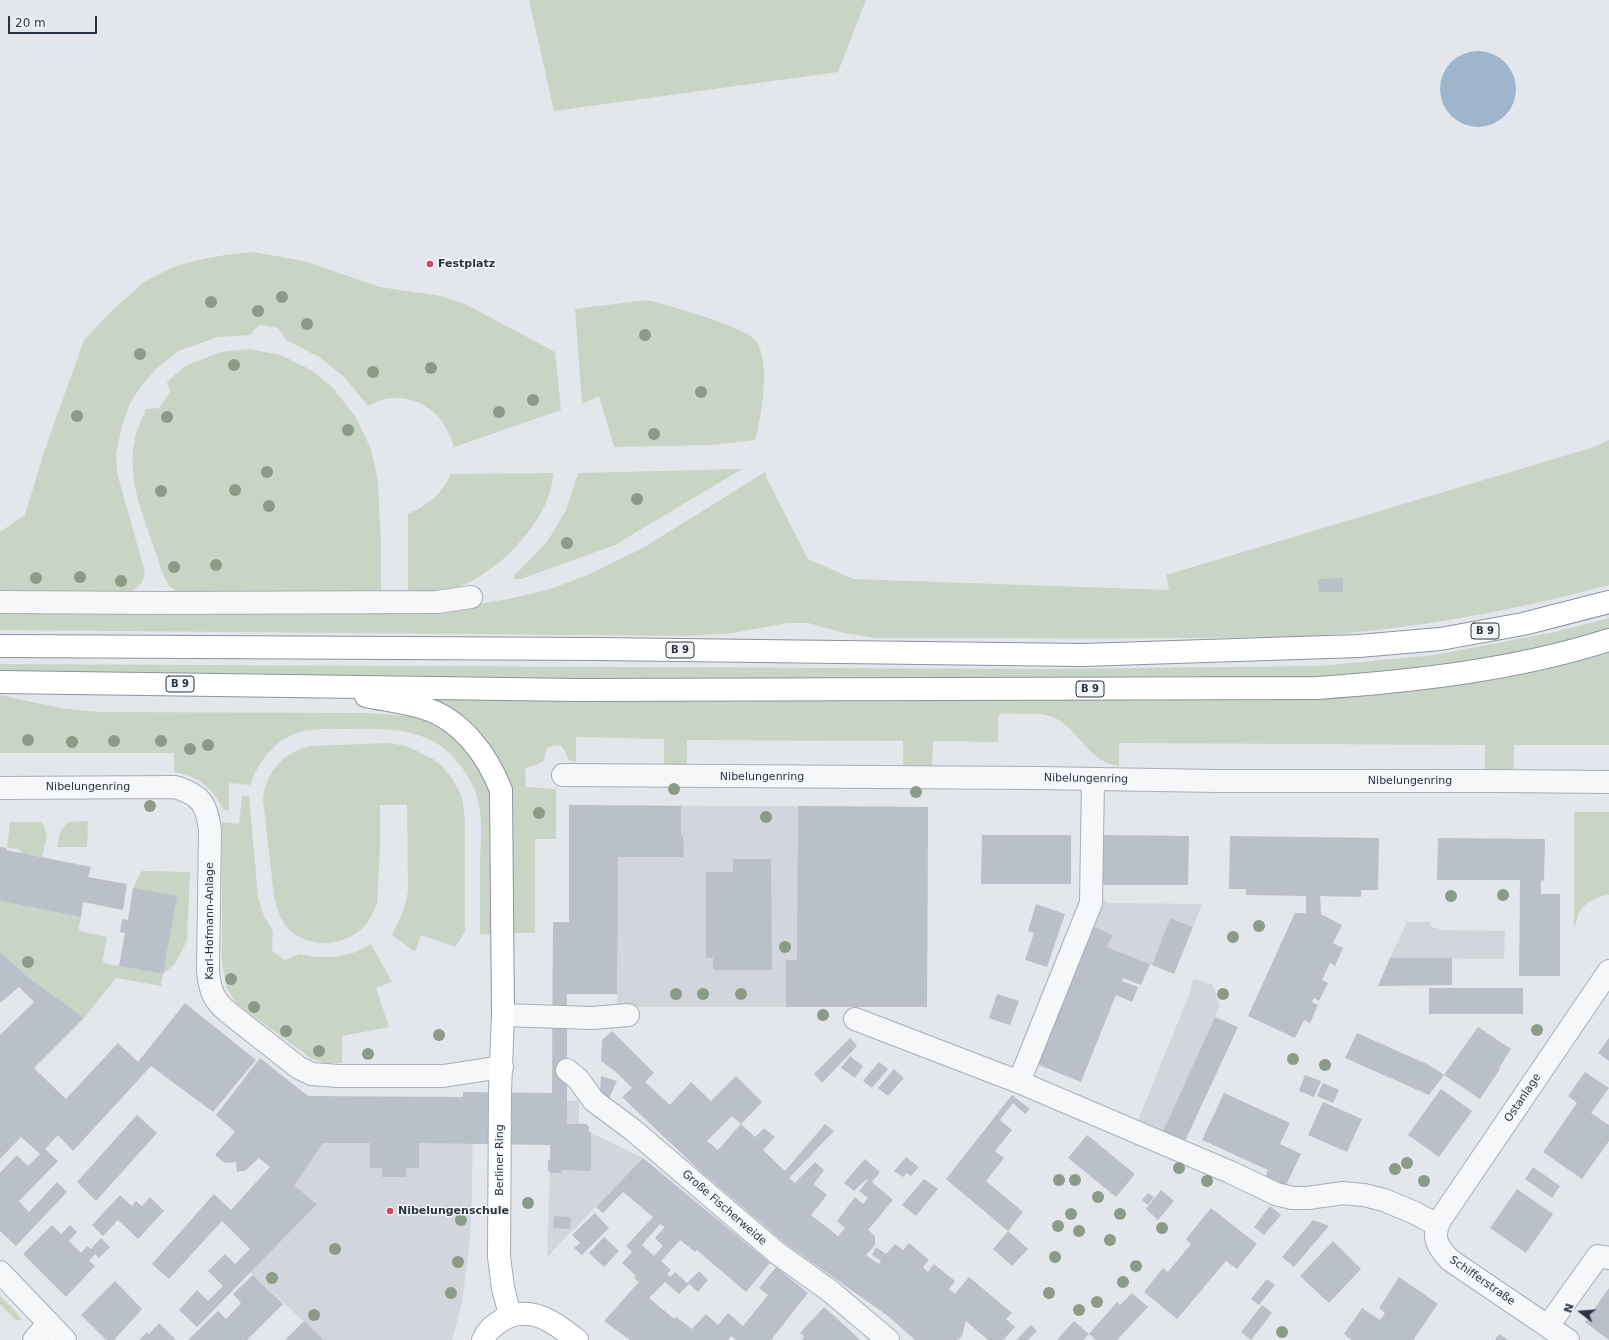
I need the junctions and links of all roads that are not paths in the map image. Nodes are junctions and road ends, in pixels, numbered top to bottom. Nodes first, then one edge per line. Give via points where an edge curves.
1 (471, 597) dead end
2 (0, 602) edge
3 (1609, 602) edge
4 (1609, 640) edge
5 (0, 646) edge
6 (0, 682) edge
7 (314, 686) junction
8 (563, 775) dead end
9 (1093, 780) junction
10 (1609, 782) edge
11 (175, 787) joint
12 (0, 788) edge
13 (1609, 971) edge
14 (503, 1015) junction
15 (628, 1015) dead end
16 (855, 1019) dead end
17 (502, 1067) junction
18 (567, 1070) dead end
19 (1019, 1082) junction
20 (1437, 1225) junction
21 (1609, 1258) edge
22 (0, 1272) edge
23 (510, 1315) junction
24 (49, 1323) junction
25 (1548, 1326) junction
26 (34, 1340) edge
27 (65, 1340) edge
28 (483, 1340) edge
29 (577, 1340) edge
30 (888, 1340) edge
31 (1568, 1340) edge

1 - 2 street via 430,602
3 - 5 main road, B 9 via 1523,624 1440,639 1359,646 1083,655
4 - 7 main road, B 9 via 1471,671 1390,683 1317,688 577,690
6 - 7 main road, B 9
7 - 14 main road, Berliner Ring via 424,708 458,727 477,746 493,771 501,790
8 - 9 street, Nibelungenring
9 - 10 street, Nibelungenring
9 - 19 street via 1091,903
11 - 12 street, Nibelungenring
11 - 17 street, Karl-Hofmann-Anlage via 193,793 203,803 208,816 208,971 214,998 219,1005 299,1068 312,1074 442,1076
13 - 20 street, Ostanlage
14 - 15 street via 592,1018
14 - 17 main road, Berliner Ring
16 - 19 street
17 - 23 main road, Berliner Ring via 499,1257
18 - 30 street, Große Fischerweide via 578,1079 594,1101
19 - 20 street via 1276,1194 1308,1198 1343,1192 1377,1198 1415,1212
20 - 25 street, Schifferstraße via 1438,1245 1450,1260
21 - 25 street via 1598,1256
22 - 24 street
23 - 28 main road via 490,1328
23 - 29 main road via 520,1313 543,1317
24 - 26 street
24 - 27 street
25 - 31 street, Schifferstraße

